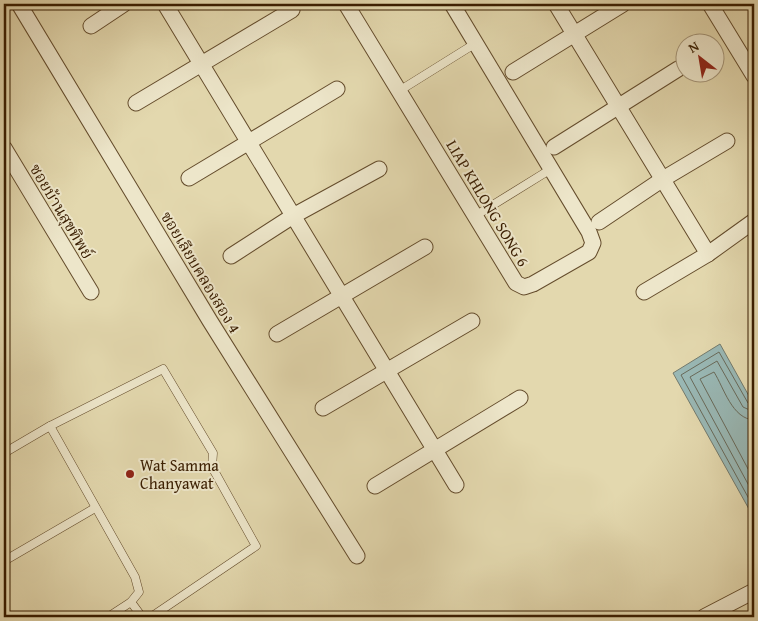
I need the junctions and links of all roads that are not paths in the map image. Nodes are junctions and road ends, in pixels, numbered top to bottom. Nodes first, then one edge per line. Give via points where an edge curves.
1 (19, 4) edge
2 (124, 4) edge
3 (165, 4) edge
4 (346, 4) edge
5 (452, 4) edge
6 (556, 4) edge
7 (623, 4) edge
8 (710, 4) edge
9 (292, 10) dead end
10 (91, 26) dead end
11 (574, 33) junction
12 (476, 43) junction
13 (200, 63) junction
14 (676, 70) edge
15 (513, 72) dead end
16 (754, 76) edge
17 (337, 88) dead end
18 (399, 91) junction
19 (136, 103) dead end
20 (618, 106) junction
21 (248, 141) junction
22 (727, 141) dead end
23 (554, 147) dead end
24 (4, 148) edge
25 (379, 168) dead end
26 (551, 169) junction
27 (189, 178) dead end
28 (663, 179) junction
29 (293, 216) junction
30 (476, 216) junction
31 (754, 221) edge
32 (599, 222) dead end
33 (425, 247) dead end
34 (708, 254) junction
35 (231, 256) dead end
36 (91, 292) dead end
37 (644, 292) dead end
38 (341, 295) junction
39 (472, 321) dead end
40 (277, 334) dead end
41 (386, 371) junction
42 (520, 398) dead end
43 (323, 408) dead end
44 (50, 426) junction
45 (434, 450) junction
46 (4, 452) edge
47 (375, 486) dead end
48 (456, 486) dead end
49 (96, 508) junction
50 (357, 556) dead end
51 (4, 561) edge
52 (754, 591) edge
53 (131, 602) junction
54 (4, 610) edge
55 (8, 617) edge
56 (108, 617) edge
57 (142, 617) edge
58 (151, 617) edge
59 (704, 617) edge

1 - 50 street, ซอยเลียบคลองสอง 4 via 210,321
2 - 10 street
3 - 13 street
4 - 18 street, LIAP KHLONG SONG 6
5 - 12 street, LIAP KHLONG SONG 6
6 - 11 street
7 - 11 street
8 - 16 street
9 - 13 street
11 - 15 street
11 - 20 street
12 - 18 lane
12 - 26 street, LIAP KHLONG SONG 6
13 - 19 street
13 - 21 street
14 - 20 street
17 - 21 street
18 - 30 street, LIAP KHLONG SONG 6
20 - 23 street
20 - 28 street
21 - 27 street
21 - 29 street
22 - 28 street
24 - 36 street, ซอยบ้านสุขทิพย์
25 - 29 street
26 - 30 lane
26 - 30 street, LIAP KHLONG SONG 6 via 589,232 593,242 589,252 524,287 516,283
28 - 32 street
28 - 34 street
29 - 35 street
29 - 38 street
31 - 34 street
33 - 38 street
34 - 37 street
38 - 40 street
38 - 41 street
39 - 41 street
41 - 43 street
41 - 45 street
42 - 45 street
44 - 46 lane
44 - 49 lane
44 - 58 lane via 163,369 213,453 212,467 256,546
45 - 47 street
45 - 48 street
49 - 51 lane
49 - 53 lane via 135,578 139,592
52 - 59 street
53 - 56 lane
53 - 57 lane
54 - 55 lane

